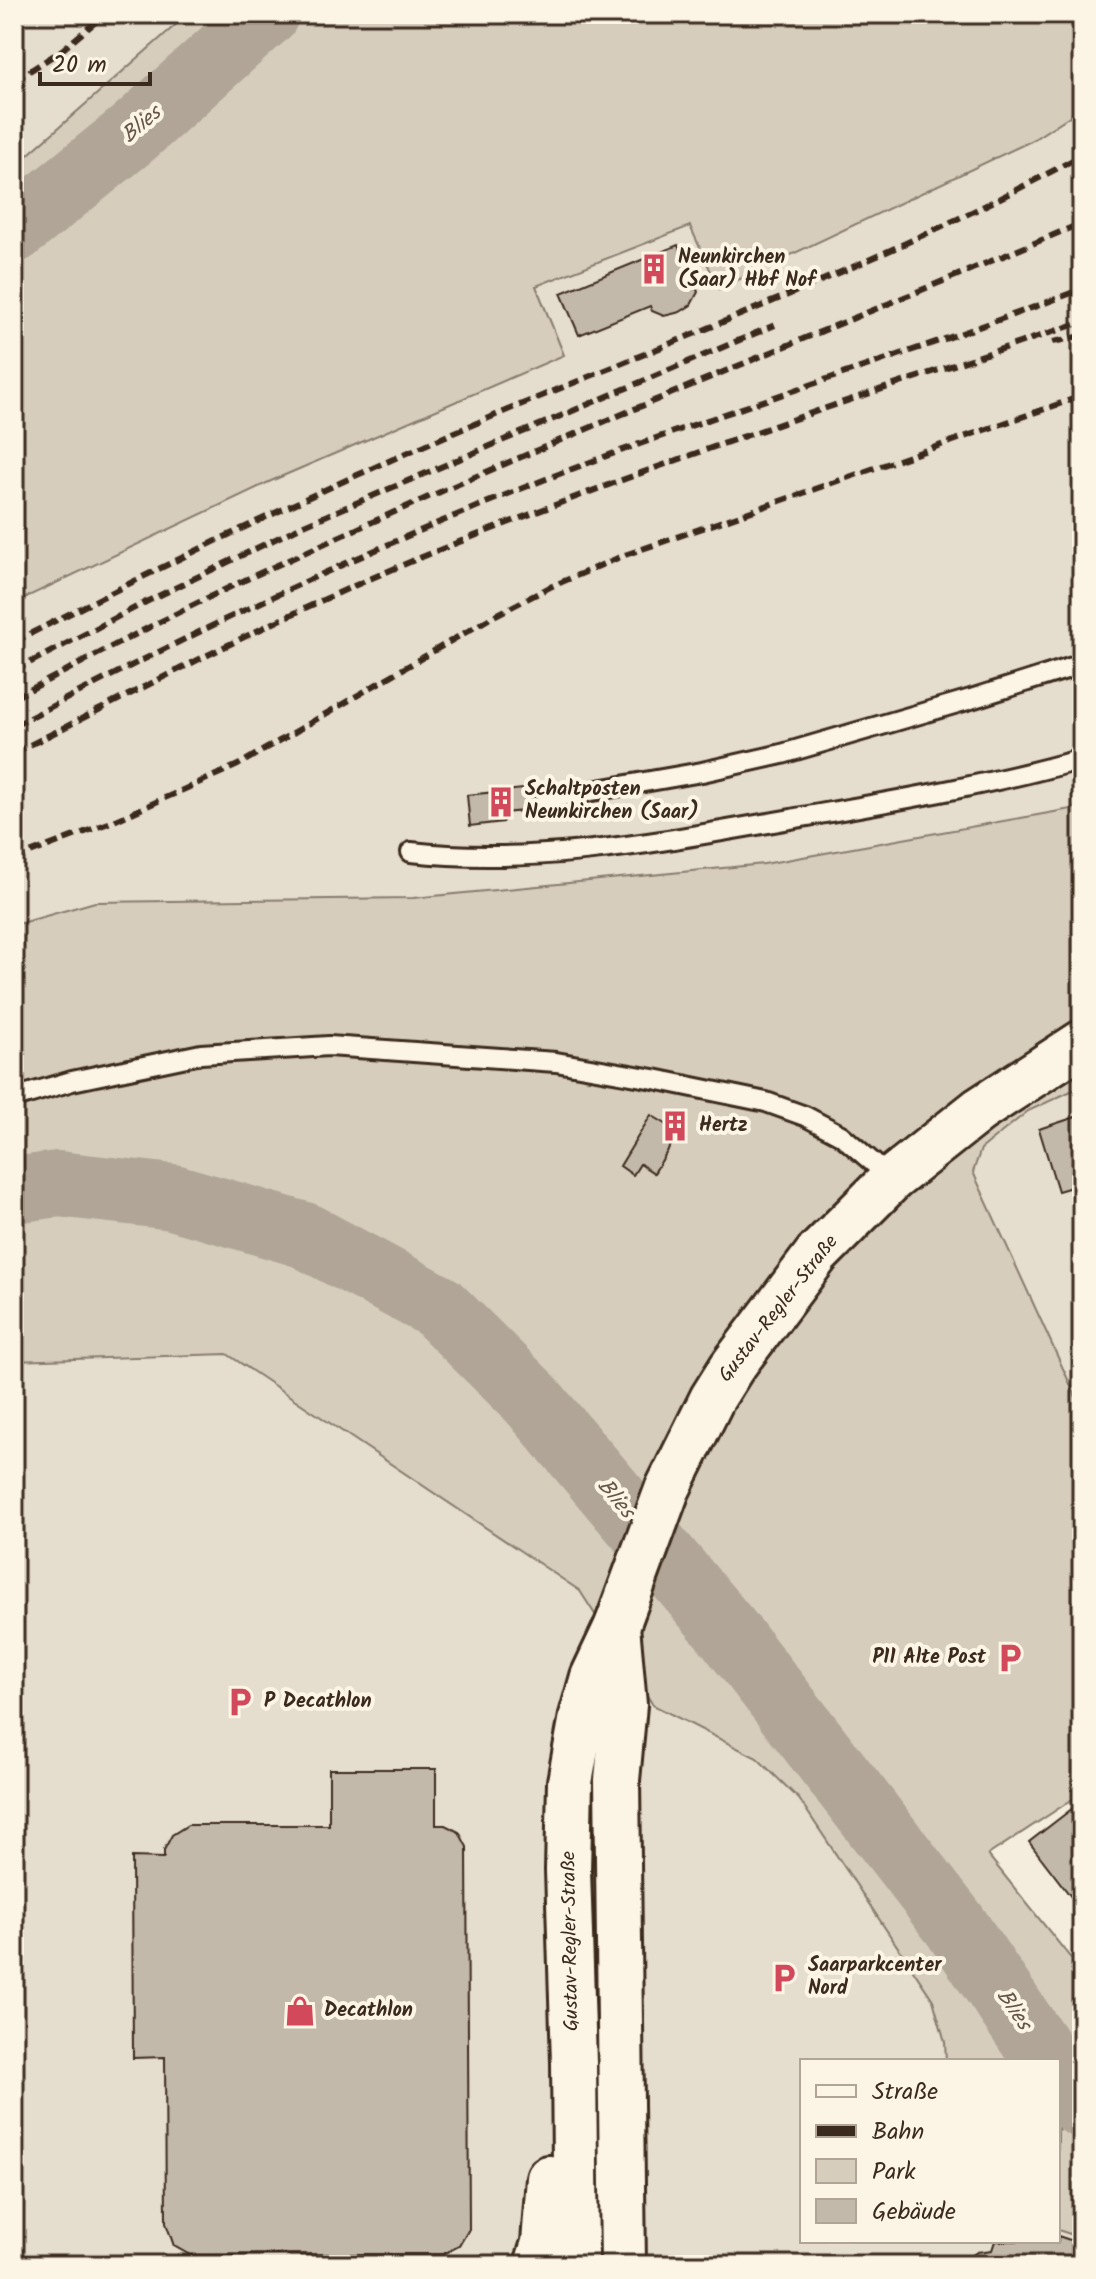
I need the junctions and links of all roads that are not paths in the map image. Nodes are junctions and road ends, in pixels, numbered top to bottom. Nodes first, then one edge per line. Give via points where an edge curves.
1 (1082, 664) edge
2 (1082, 759) edge
3 (546, 799) dead end
4 (411, 852) dead end
5 (1082, 1043) edge
6 (14, 1098) edge
7 (892, 1179) junction
8 (617, 1626) junction
9 (570, 1782) junction
10 (621, 2211) junction
11 (537, 2265) edge
12 (576, 2265) edge
13 (623, 2265) edge
14 (641, 2265) edge

1 - 3 lane via 782,754
2 - 4 lane via 928,794 625,848 524,857
5 - 7 main road, Gustav-Regler-Straße via 979,1110
6 - 7 lane via 201,1054 329,1046 556,1062 766,1102 841,1135
7 - 8 main road, Gustav-Regler-Straße via 817,1254 712,1399 667,1490
8 - 9 main road, Gustav-Regler-Straße via 593,1677
8 - 10 main road, Gustav-Regler-Straße via 624,1705 617,1780
9 - 11 main road via 545,1898 550,2184
9 - 12 main road, Gustav-Regler-Straße
10 - 13 main road, Gustav-Regler-Straße
10 - 14 main road

